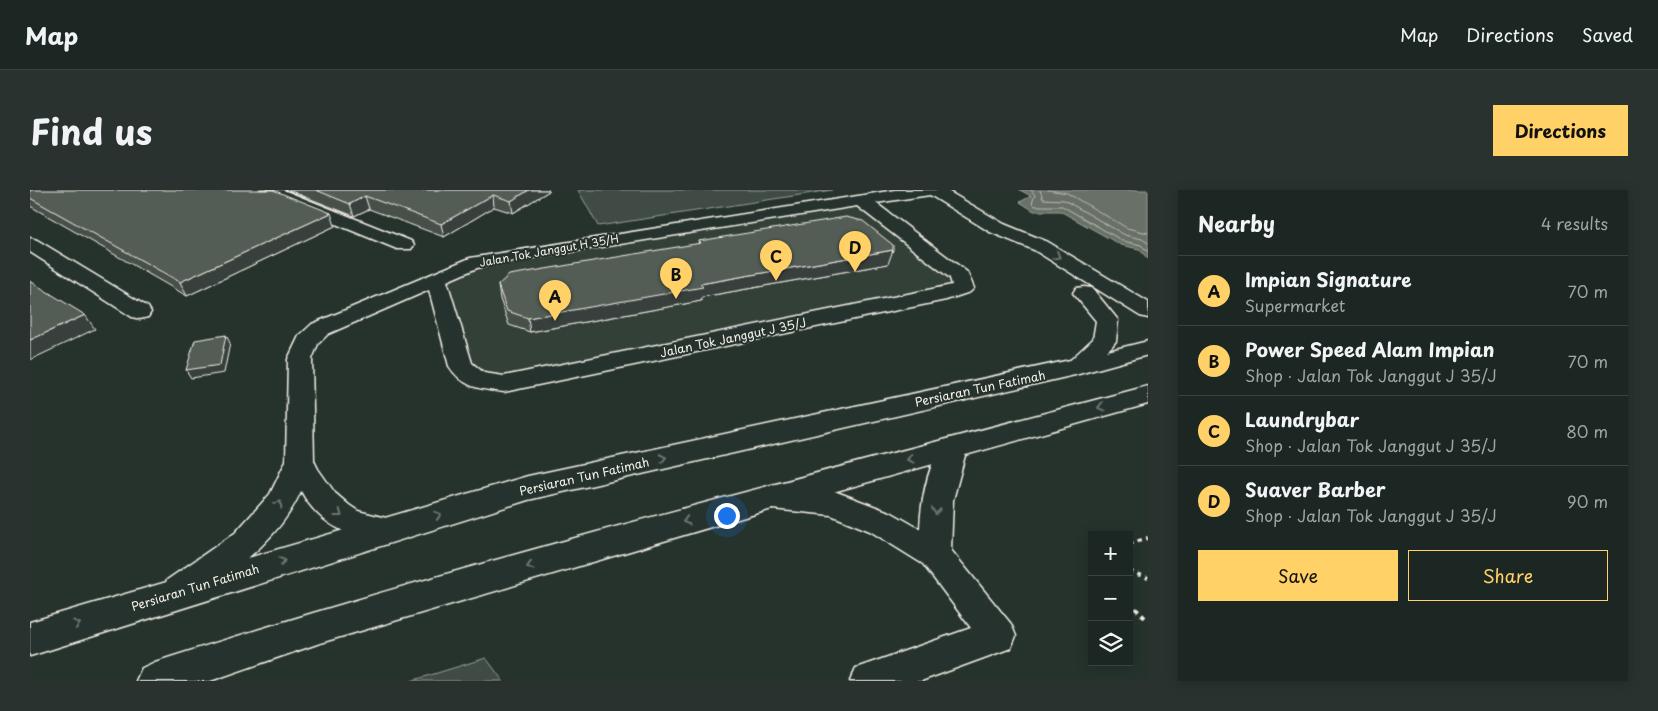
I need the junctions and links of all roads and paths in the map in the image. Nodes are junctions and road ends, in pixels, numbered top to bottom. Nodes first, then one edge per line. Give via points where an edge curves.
1 (268, 190) edge
2 (928, 190) edge
3 (934, 190) edge
4 (860, 200) junction
5 (997, 228) junction
6 (30, 244) edge
7 (404, 245) dead end
8 (436, 278) junction
9 (1084, 293) junction
10 (1148, 311) edge
11 (140, 312) dead end
12 (1148, 332) edge
13 (1148, 348) edge
14 (1075, 367) junction
15 (1148, 395) edge
16 (953, 448) junction
17 (300, 461) junction
18 (772, 497) junction
19 (388, 530) junction
20 (1148, 538) edge
21 (1133, 543) edge
22 (935, 554) junction
23 (1133, 572) edge
24 (1148, 578) edge
25 (177, 592) junction
26 (1133, 606) edge
27 (1148, 620) edge
28 (30, 638) edge
29 (155, 681) edge
30 (869, 681) edge

1 - 7 street
2 - 4 street, Jalan Tok Janggut H 35/H
3 - 5 street
4 - 8 street, Jalan Tok Janggut H 35/H via 496,258 470,264
4 - 8 street, Jalan Tok Janggut J 35/J via 960,276 963,288 504,384 477,380 461,366
5 - 9 street via 1019,250
5 -> 10 street via 1041,246
6 - 11 street
8 - 17 street, Jalan Tok Janggut H 35/H via 320,329 307,341 300,358
9 - 12 street
9 - 14 street via 1107,320 1104,342
13 - 14 street, Persiaran Tun Fatimah
19 -> 14 street, Persiaran Tun Fatimah via 528,488
15 -> 16 street
16 -> 18 street
16 -> 22 street via 941,480 935,512
17 -> 19 street via 312,485 345,519
25 -> 17 street via 246,542 264,523 281,502
18 - 22 street via 834,503 881,522
18 -> 29 street via 320,626
25 -> 19 street, Persiaran Tun Fatimah
20 - 21 path
22 - 30 street via 998,636
23 - 24 path
28 -> 25 street, Persiaran Tun Fatimah
26 - 27 path

